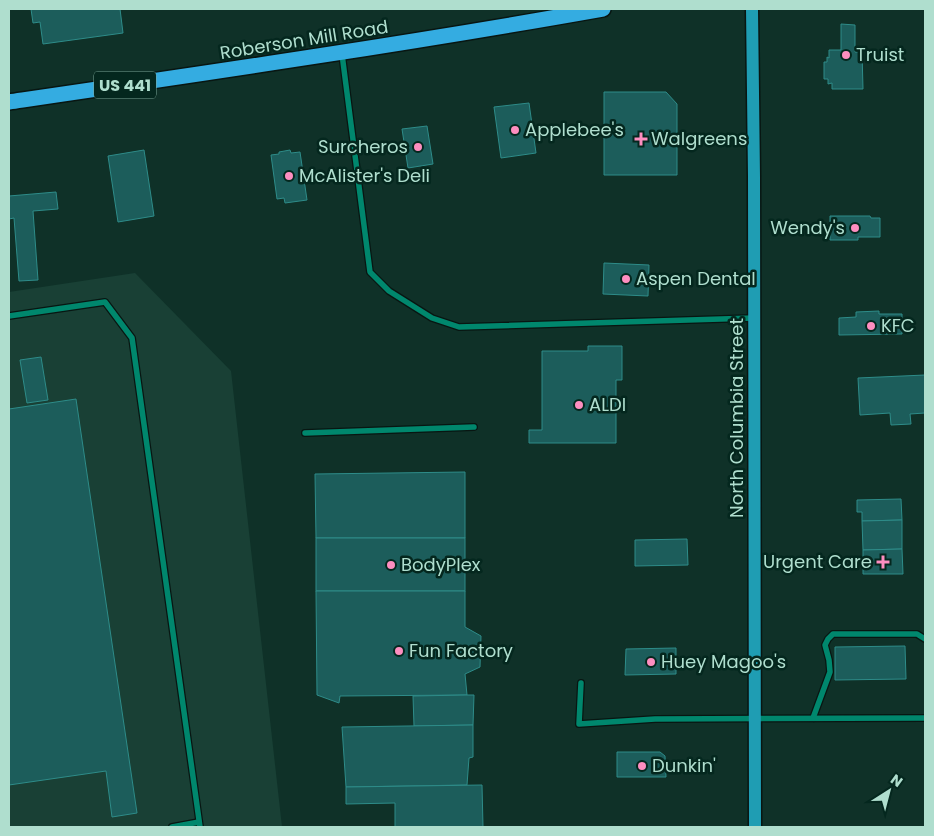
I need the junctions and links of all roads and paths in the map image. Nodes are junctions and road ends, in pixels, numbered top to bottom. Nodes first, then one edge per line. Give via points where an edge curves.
1 (603, 9) edge
2 (752, 9) edge
3 (342, 54) junction
4 (9, 102) edge
5 (9, 316) edge
6 (754, 318) junction
7 (474, 428) dead end
8 (306, 433) dead end
9 (925, 639) edge
10 (581, 683) dead end
11 (813, 718) junction
12 (925, 718) edge
13 (754, 720) junction
14 (199, 824) edge
15 (172, 827) edge
16 (754, 827) edge

1 - 3 highway, Roberson Mill Road / US 441
2 - 6 main road, North Columbia Street
3 - 4 highway, Roberson Mill Road / US 441
3 - 6 lane via 370,272 390,291 432,318 459,327
5 - 14 lane via 105,302 132,338
6 - 13 main road, North Columbia Street
7 - 8 lane
9 - 11 lane via 917,634 833,634 825,645 830,672
10 - 13 lane via 579,724 655,719
11 - 12 lane
11 - 13 lane
13 - 16 main road, North Columbia Street
14 - 15 lane

